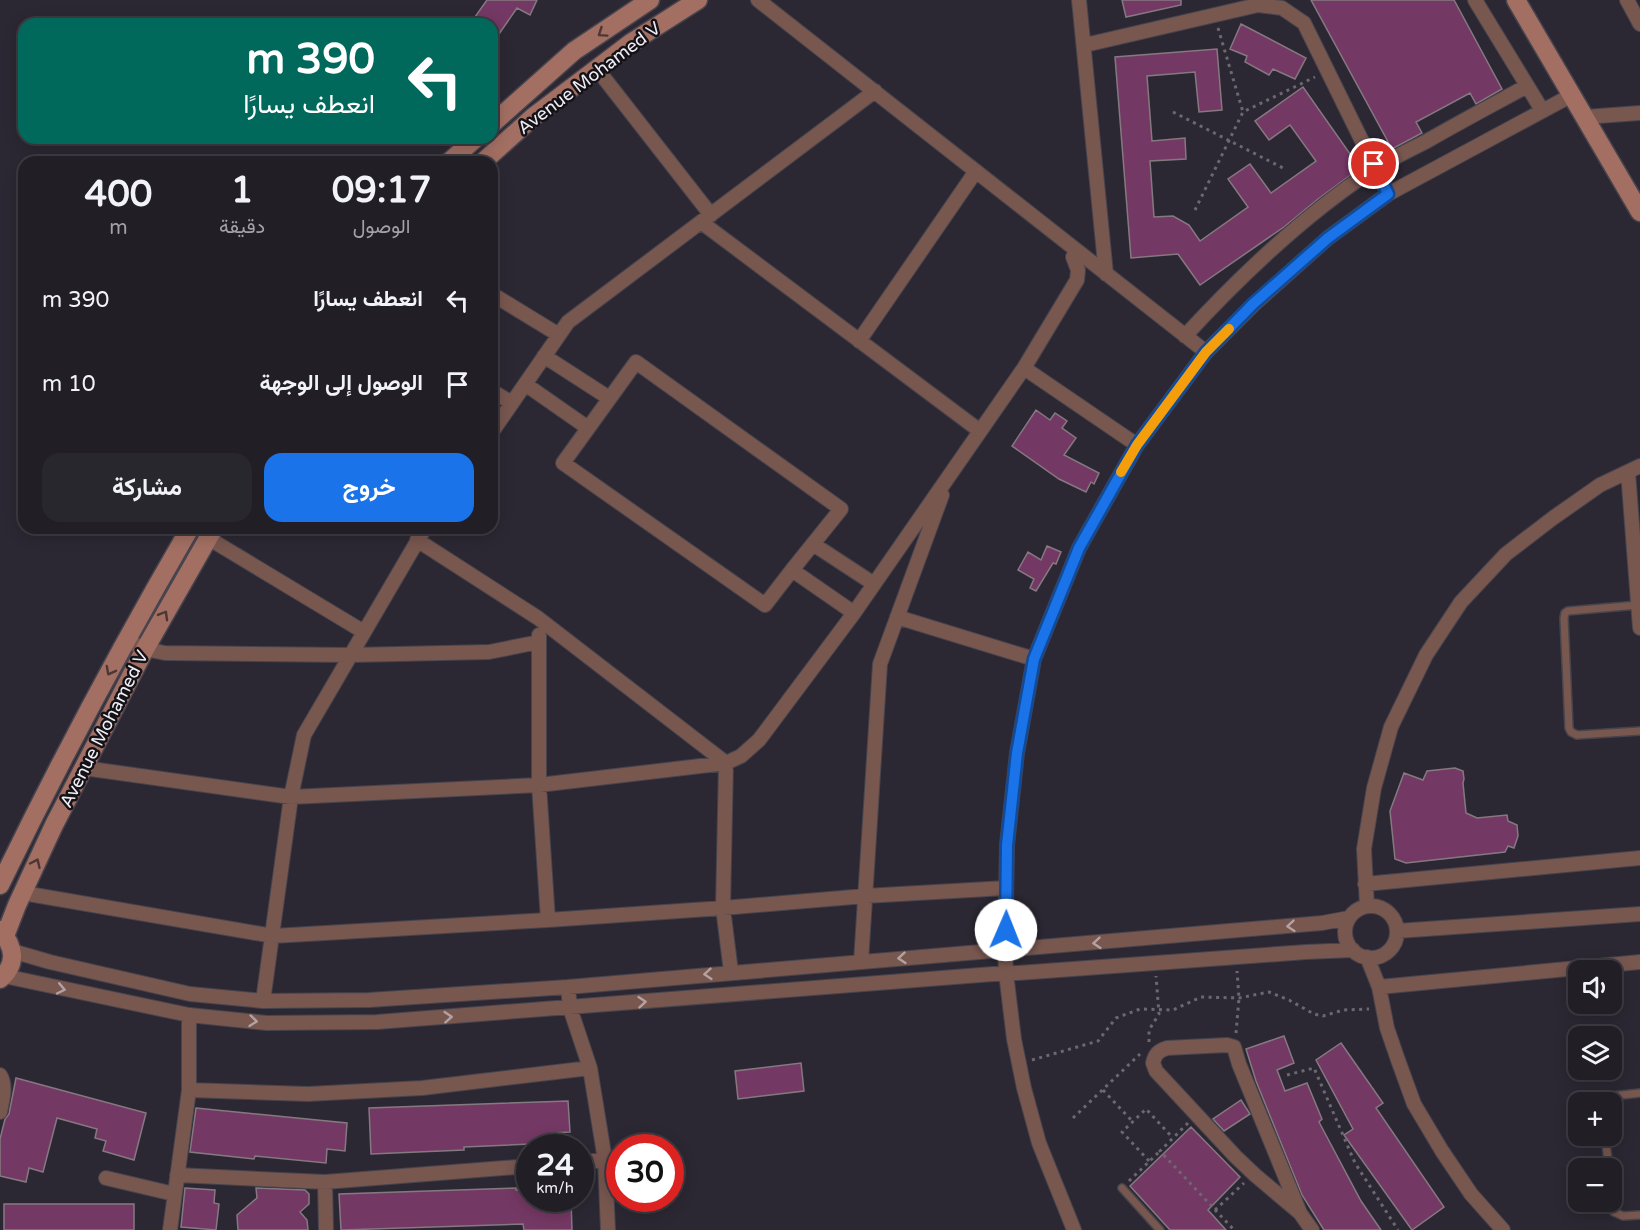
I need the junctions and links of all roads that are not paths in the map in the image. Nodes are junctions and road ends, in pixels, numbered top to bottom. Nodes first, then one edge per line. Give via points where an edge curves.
1 (650, 0) edge
2 (698, 0) edge
3 (758, 0) edge
4 (1079, 0) edge
5 (1475, 0) edge
6 (1516, 0) edge
7 (1627, 0) edge
8 (1640, 24) edge
9 (1085, 45) junction
10 (597, 69) junction
11 (1527, 86) junction
12 (875, 91) junction
13 (1572, 95) junction
14 (1542, 110) junction
15 (1640, 113) edge
16 (1585, 117) junction
17 (498, 119) edge
18 (469, 144) edge
19 (456, 156) edge
20 (490, 156) edge
21 (1376, 168) junction
22 (976, 171) junction
23 (1388, 194) junction
24 (1640, 213) edge
25 (706, 218) junction
26 (1076, 251) junction
27 (1106, 274) junction
28 (498, 298) edge
29 (559, 335) junction
30 (1185, 336) junction
31 (859, 341) junction
32 (1206, 352) junction
33 (544, 356) junction
34 (1024, 368) junction
35 (525, 384) junction
36 (498, 395) edge
37 (609, 398) junction
38 (512, 403) junction
39 (498, 423) edge
40 (588, 428) junction
41 (980, 432) junction
42 (1137, 445) junction
43 (1634, 469) edge
44 (949, 476) junction
45 (187, 534) edge
46 (210, 534) edge
47 (213, 534) edge
48 (421, 534) edge
49 (417, 540) junction
50 (813, 543) junction
51 (792, 570) junction
52 (874, 584) junction
53 (1638, 605) junction
54 (854, 613) junction
55 (897, 617) junction
56 (538, 618) junction
57 (1640, 628) edge
58 (364, 632) junction
59 (126, 640) junction
60 (539, 642) junction
61 (145, 649) junction
62 (351, 655) junction
63 (1034, 659) junction
64 (1640, 731) edge
65 (726, 763) junction
66 (84, 768) junction
67 (539, 785) junction
68 (291, 797) junction
69 (1640, 858) edge
70 (1365, 884) junction
71 (0, 885) edge
72 (1006, 888) junction
73 (22, 893) junction
74 (865, 896) junction
75 (1367, 906) junction
76 (723, 908) junction
77 (1640, 914) edge
78 (1349, 918) junction
79 (548, 920) junction
80 (1397, 931) junction
81 (273, 936) junction
82 (1346, 938) junction
83 (6, 939) edge
84 (1353, 950) junction
85 (1005, 951) junction
86 (1338, 951) junction
87 (1367, 957) junction
88 (861, 962) junction
89 (1640, 963) edge
90 (731, 972) junction
91 (1006, 973) junction
92 (2, 978) edge
93 (568, 987) junction
94 (1379, 987) junction
95 (263, 1001) junction
96 (570, 1008) junction
97 (189, 1015) junction
98 (590, 1068) junction
99 (0, 1075) edge
100 (189, 1090) junction
101 (1640, 1093) edge
102 (1622, 1095) edge
103 (0, 1112) edge
104 (605, 1160) junction
105 (594, 1161) edge
106 (516, 1167) edge
107 (177, 1176) junction
108 (106, 1178) dead end
109 (325, 1182) junction
110 (1122, 1188) road end
111 (174, 1194) junction
112 (1614, 1212) edge
113 (1300, 1213) junction
114 (1640, 1215) edge
115 (170, 1230) edge
116 (326, 1230) edge
117 (608, 1230) edge
118 (1074, 1230) edge
119 (1160, 1230) edge
120 (1312, 1230) edge
121 (1503, 1230) edge

1 -> 17 street, Avenue Mohamed V via 574,51
2 - 10 street, Avenue Mohamed V
3 - 12 street
4 - 9 street
5 - 11 street
6 - 13 street
7 - 8 street
9 - 21 street via 1258,5 1282,8 1304,23
9 - 27 street
10 - 20 street, Avenue Mohamed V via 533,117
10 - 25 street
11 - 14 street
11 - 21 street
12 - 22 street
12 - 25 street
13 - 14 street
13 - 16 street
14 - 23 street
15 - 16 street
16 - 24 street
18 - 19 street
21 - 23 street
21 - 30 street via 1278,244 1221,296
22 - 26 street
22 - 31 street
23 - 32 street via 1328,238
25 - 29 street via 568,322
25 - 31 street
26 - 27 street
26 - 34 street via 1073,257 1077,280
27 - 30 street
28 - 29 street
29 - 33 street
30 - 32 street
31 - 41 street
32 - 42 street
33 - 35 street
33 - 37 street
34 - 41 street
34 - 42 street
35 - 38 street
35 - 40 street
36 - 38 street
37 - 40 street
37 - 50 street via 636,362 841,509
38 - 39 street
40 - 51 street via 562,463 765,605
41 - 44 street
42 - 63 street via 1079,548
43 - 53 street
43 - 70 street via 1600,485 1506,554 1461,602 1426,655 1391,727 1374,788 1364,849
44 - 52 street
44 - 55 street
45 - 59 street, Avenue Mohamed V
61 -> 46 street, Avenue Mohamed V
47 - 58 street
48 - 49 street
49 - 56 street
49 - 58 street
50 - 51 street
50 - 52 street
51 - 54 street
52 - 54 street
53 - 57 street
53 - 64 lane via 1568,611 1564,618 1571,732 1577,735
54 - 65 street via 759,740
55 - 63 street
55 - 74 street via 880,664
56 - 60 street
56 - 65 street
58 - 62 street
59 - 61 street
59 -> 71 street, Avenue Mohamed V
60 - 62 street via 489,652
60 - 67 street
61 - 62 street via 165,653
61 - 66 street, Avenue Mohamed V
62 - 68 street via 304,735
63 - 72 street via 1017,753
65 - 67 street
65 - 76 street
66 - 68 street
73 -> 66 street, Avenue Mohamed V
67 - 68 street
67 - 79 street
68 - 81 street
69 - 70 street
70 - 75 street
72 - 74 street
72 - 85 street
73 - 81 street
73 - 83 street, Avenue Mohamed V
74 - 76 street
74 - 88 street
75 - 78 street
75 - 80 street via 1384,909 1396,922
76 - 79 street
76 - 90 street
77 - 80 street
78 - 82 street
78 -> 85 street
79 - 81 street
80 - 87 street via 1387,953
81 - 95 street
82 - 84 street
82 - 86 street
83 - 92 street, Avenue Mohamed V via 12,957
83 - 95 street via 50,962 190,994
84 - 86 street
84 - 87 street
85 -> 88 street
85 - 91 street
86 - 91 street
87 - 94 street
88 - 90 street
89 - 94 street
90 -> 93 street
96 -> 91 street
91 - 118 street via 1024,1088 1039,1143
92 -> 97 street
93 - 95 street via 369,1000
93 - 96 street
94 - 121 street via 1387,1028 1414,1104 1471,1194
97 -> 96 street via 267,1023 377,1022
96 - 98 street
97 - 100 street
98 - 100 street via 422,1088 308,1094
98 - 104 street
99 - 103 street via 4,1095
100 - 107 street
101 - 102 lane
104 - 105 street
104 - 117 street
106 - 109 street
107 - 109 street
107 - 111 street
108 - 111 street
109 - 116 street
110 - 119 lane
111 - 115 street
112 - 114 lane
113 - 113 street via 1234,1047 1152,1051 1156,1071 1253,1173
113 - 120 street

